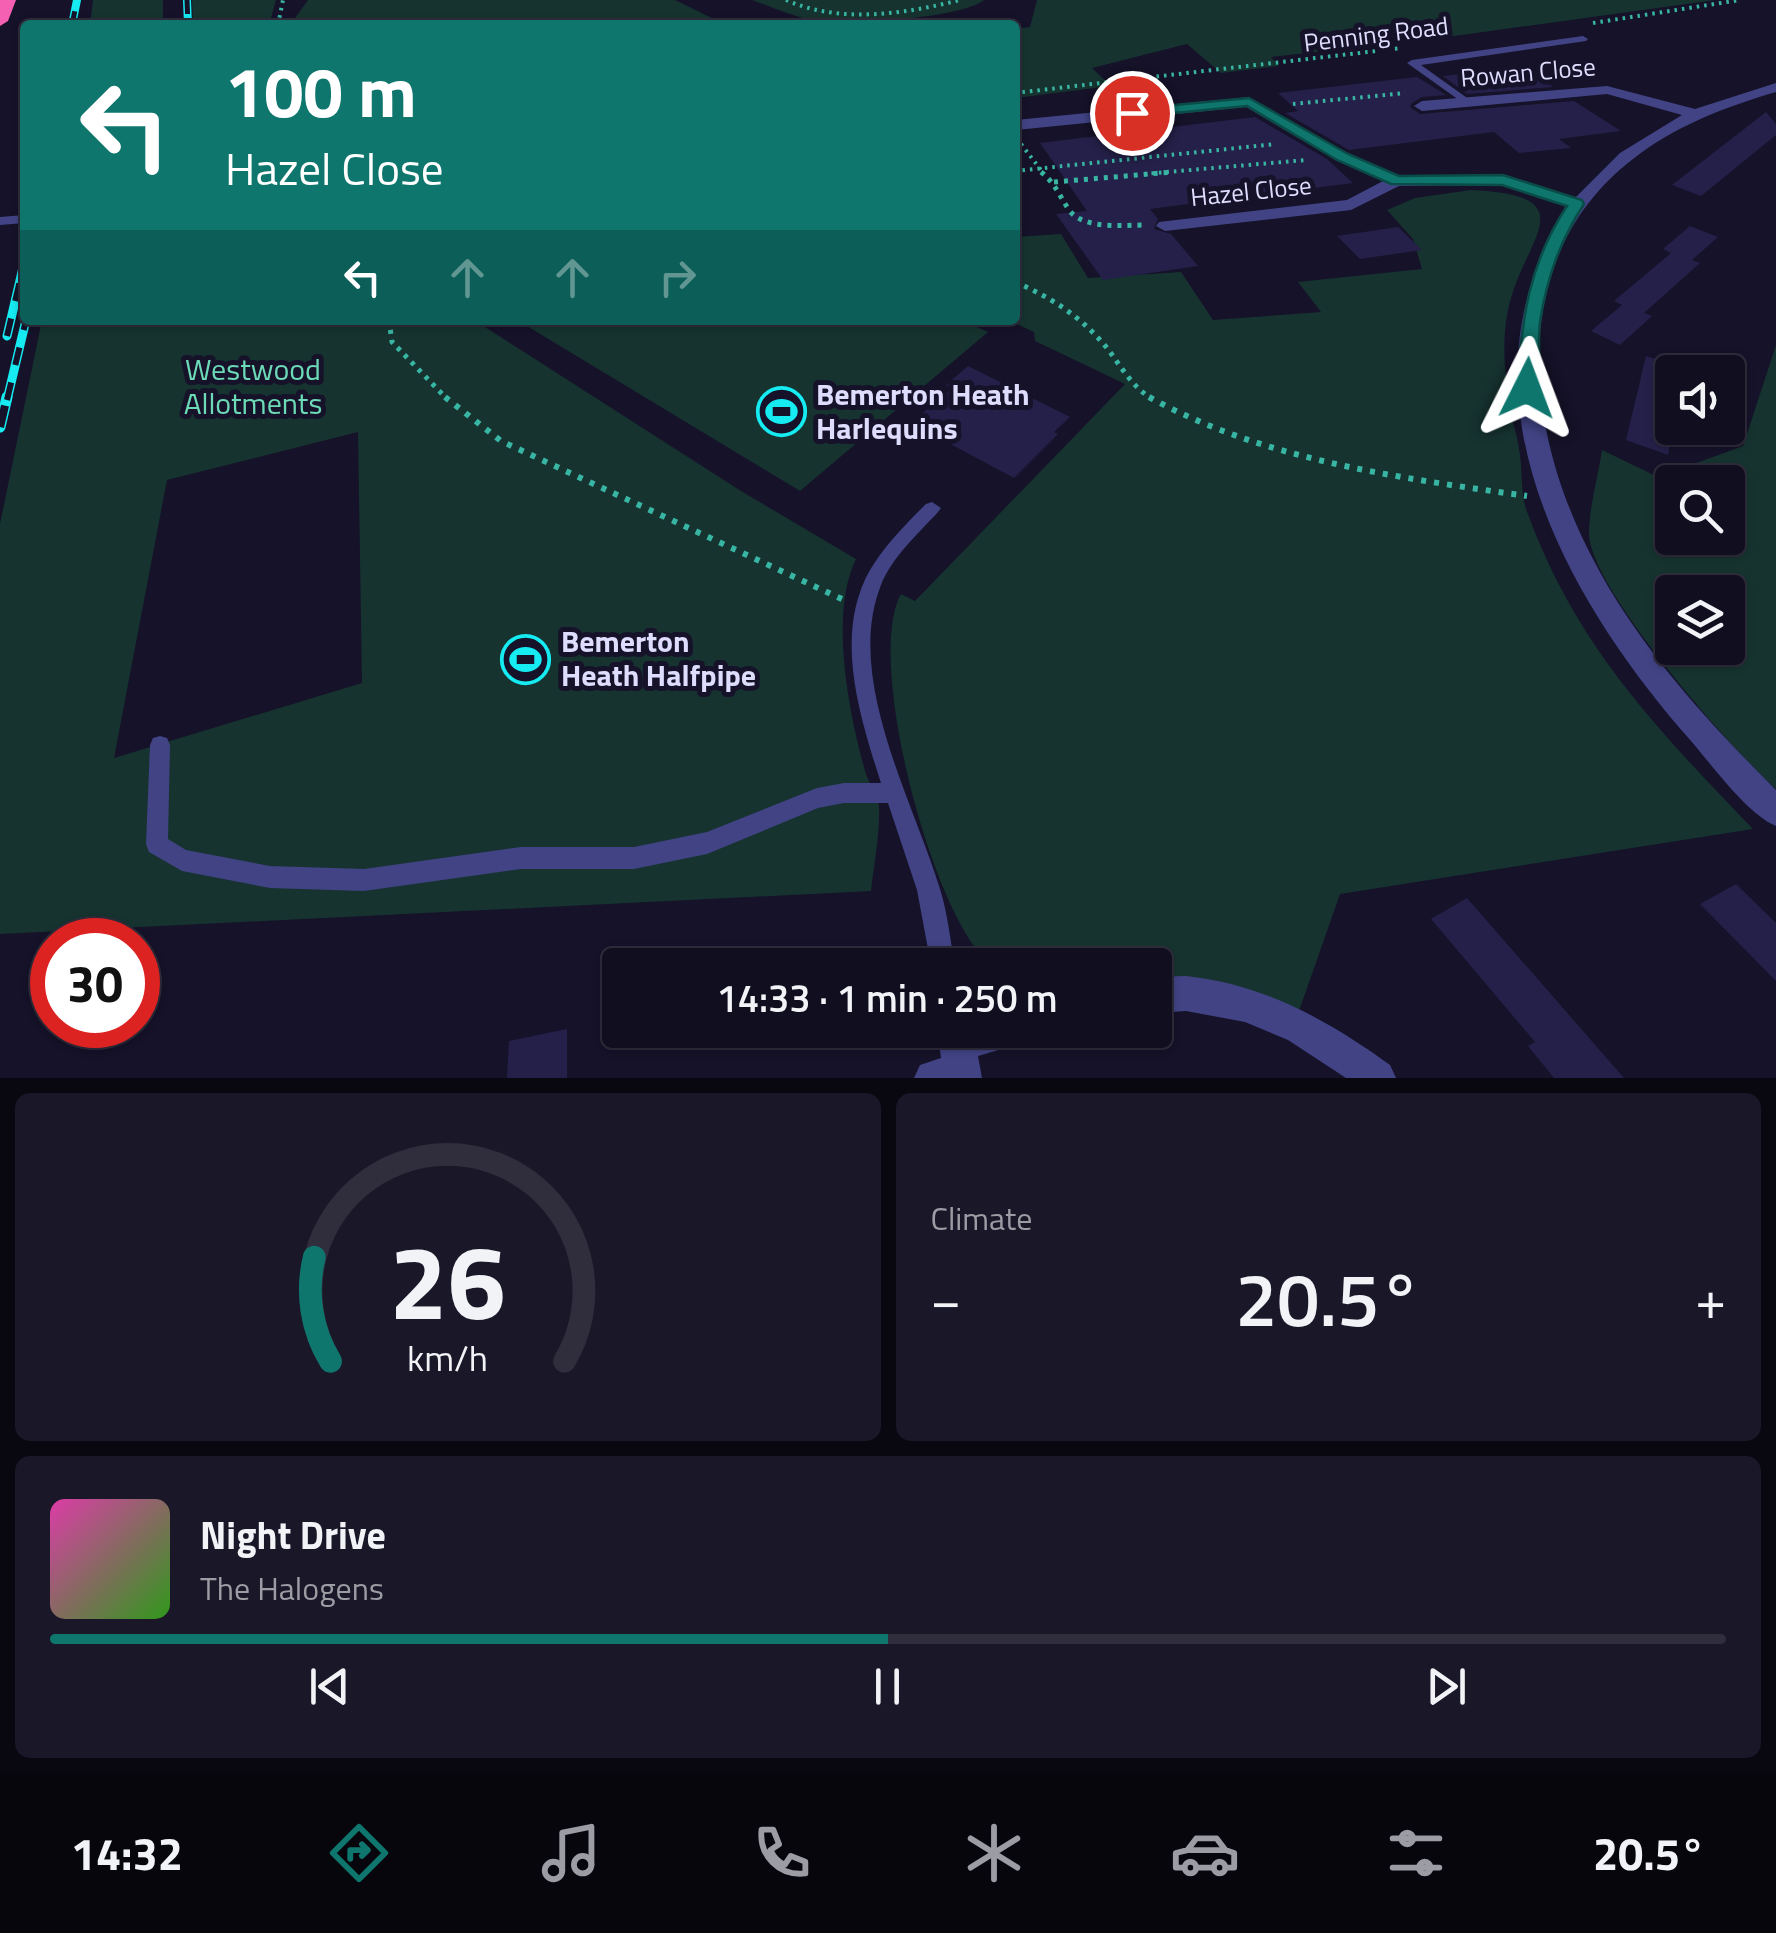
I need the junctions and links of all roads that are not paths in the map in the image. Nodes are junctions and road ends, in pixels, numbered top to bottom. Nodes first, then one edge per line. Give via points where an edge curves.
1 (8, 0) edge
2 (0, 21) edge
3 (1583, 39) dead end
4 (1776, 87) edge
5 (1466, 102) junction
6 (1422, 106) dead end
7 (1694, 114) junction
8 (1020, 124) edge
9 (1396, 181) junction
10 (1576, 204) junction
11 (1165, 226) road end
12 (932, 508) dead end
13 (160, 745) dead end
14 (893, 794) junction
15 (1776, 811) edge
16 (940, 948) edge
17 (1172, 995) edge
18 (976, 1048) edge
19 (954, 1060) edge
20 (1377, 1078) edge

1 - 2 highway
3 - 5 lane via 1412,63
4 - 7 street
5 - 6 street, Rowan Close
5 - 7 street, Rowan Close via 1607,90
7 - 10 street via 1638,147
8 - 9 street, Hazel Close via 1249,102
9 - 10 street, Hazel Close via 1503,180
9 - 11 street, Hazel Close via 1351,205
10 - 15 street via 1544,263 1528,354 1532,420 1554,500 1636,649 1681,710
12 - 14 lane via 887,558 864,610 869,701
13 - 14 lane via 157,844 182,860 270,877 364,880 522,858 634,858 707,842 818,798
14 - 16 lane via 930,893
17 - 20 street via 1251,1005 1332,1045
18 - 19 street

